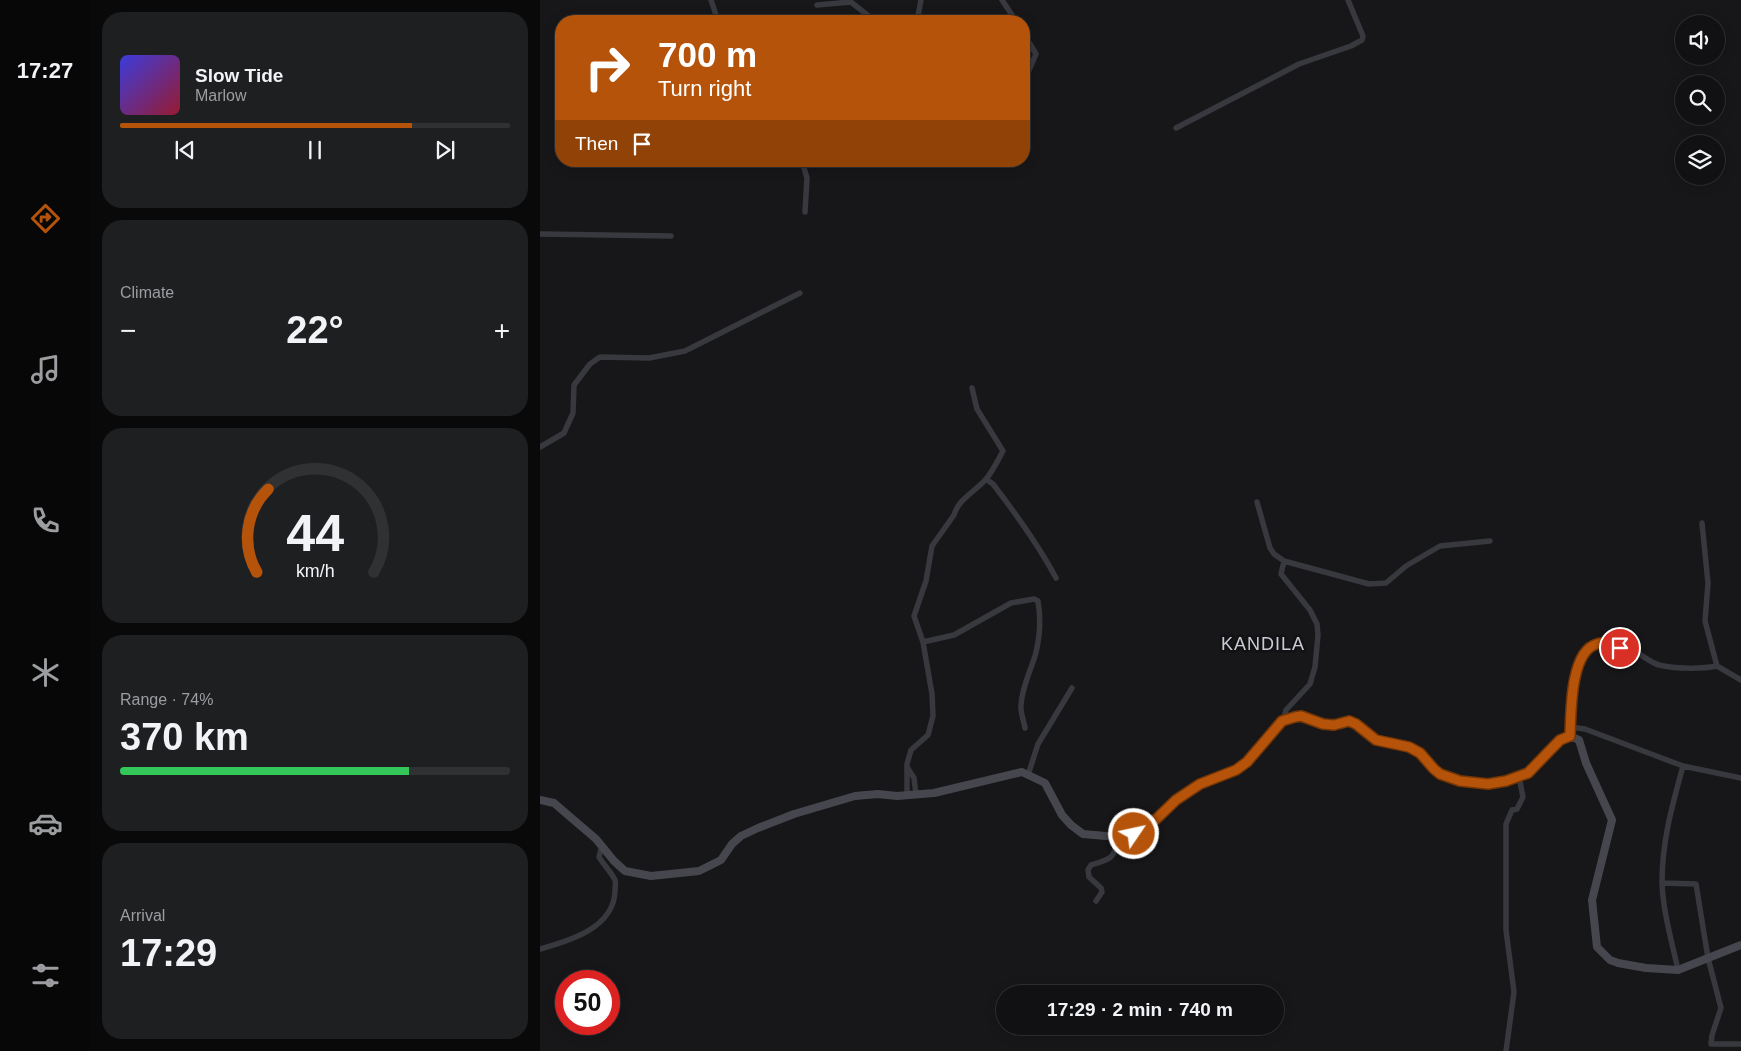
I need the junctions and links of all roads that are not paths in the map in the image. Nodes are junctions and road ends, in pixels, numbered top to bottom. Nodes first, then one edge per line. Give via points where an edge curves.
1 (712, 0) edge
2 (922, 0) edge
3 (1002, 0) edge
4 (1348, 0) edge
5 (817, 5) dead end
6 (716, 15) edge
7 (867, 15) edge
8 (918, 15) edge
9 (1012, 15) edge
10 (1030, 44) edge
11 (1030, 68) edge
12 (1176, 128) dead end
13 (804, 167) edge
14 (805, 212) dead end
15 (540, 234) edge
16 (671, 236) dead end
17 (800, 293) dead end
18 (972, 388) dead end
19 (540, 446) edge
20 (986, 479) junction
21 (1257, 502) dead end
22 (1702, 524) dead end
23 (1490, 541) dead end
24 (1284, 560) junction
25 (1056, 578) dead end
26 (923, 642) junction
27 (1717, 666) junction
28 (1741, 680) edge
29 (1072, 688) dead end
30 (1282, 721) junction
31 (1570, 726) junction
32 (1025, 728) dead end
33 (1570, 736) junction
34 (1683, 766) junction
35 (907, 767) junction
36 (1028, 775) junction
37 (1519, 777) junction
38 (1741, 778) edge
39 (907, 795) junction
40 (916, 795) junction
41 (540, 800) edge
42 (1120, 835) junction
43 (602, 846) junction
44 (1662, 883) junction
45 (1096, 901) dead end
46 (1741, 945) edge
47 (540, 949) edge
48 (1708, 958) junction
49 (1678, 970) junction
50 (1741, 1044) edge
51 (1506, 1051) edge

1 - 6 street
2 - 8 street
3 - 9 street
4 - 12 street via 1362,40 1299,64
5 - 7 street via 851,2
10 - 11 street via 1036,54
13 - 14 street via 807,178
15 - 16 street
17 - 19 street via 685,351 649,358 600,357 574,384 573,413 564,434
18 - 20 street via 977,409 1003,451
20 - 25 street via 1026,526
20 - 26 street via 962,500 932,546 926,581 914,616
21 - 24 street via 1270,548
22 - 27 street via 1708,583 1705,621
23 - 24 street via 1440,546 1406,566 1386,584 1369,584
24 - 30 street via 1281,574 1310,610 1318,635 1310,684 1286,710
26 - 32 street via 954,635 1012,603 1038,601 1041,616 1038,641 1020,706
26 - 35 street via 933,716 928,735 912,750
27 - 28 street
27 - 31 street via 1660,665 1638,654 1603,643 1596,644 1585,651 1576,669
29 - 36 street via 1038,744
30 - 37 main road via 1301,716 1323,724 1349,721 1376,740 1409,747 1420,753 1440,774 1460,781 1488,784
30 - 42 main road via 1247,762 1236,770 1200,784 1176,800 1147,828 1134,834
31 - 33 street
31 - 34 street
33 - 37 main road via 1560,740 1528,773
33 - 49 main road via 1579,740 1588,770 1612,820 1592,900 1597,947 1618,963
34 - 38 street
34 - 44 street via 1666,833
35 - 39 street
35 - 40 street via 914,778
36 - 40 main road via 1010,773
36 - 42 main road via 1046,783 1062,814 1084,834
37 - 51 street via 1523,797 1506,824 1506,930 1514,992
39 - 40 main road
39 - 43 main road via 855,796 794,814 741,836 720,860 700,871 651,876 624,871
41 - 43 main road via 554,803
42 - 45 street via 1110,859 1091,865 1088,870 1088,877 1101,888
43 - 47 street via 599,857 616,881 615,900 602,922 566,942
44 - 48 street via 1696,884
44 - 49 street
46 - 48 main road
48 - 49 main road
48 - 50 street via 1721,1008 1711,1044

